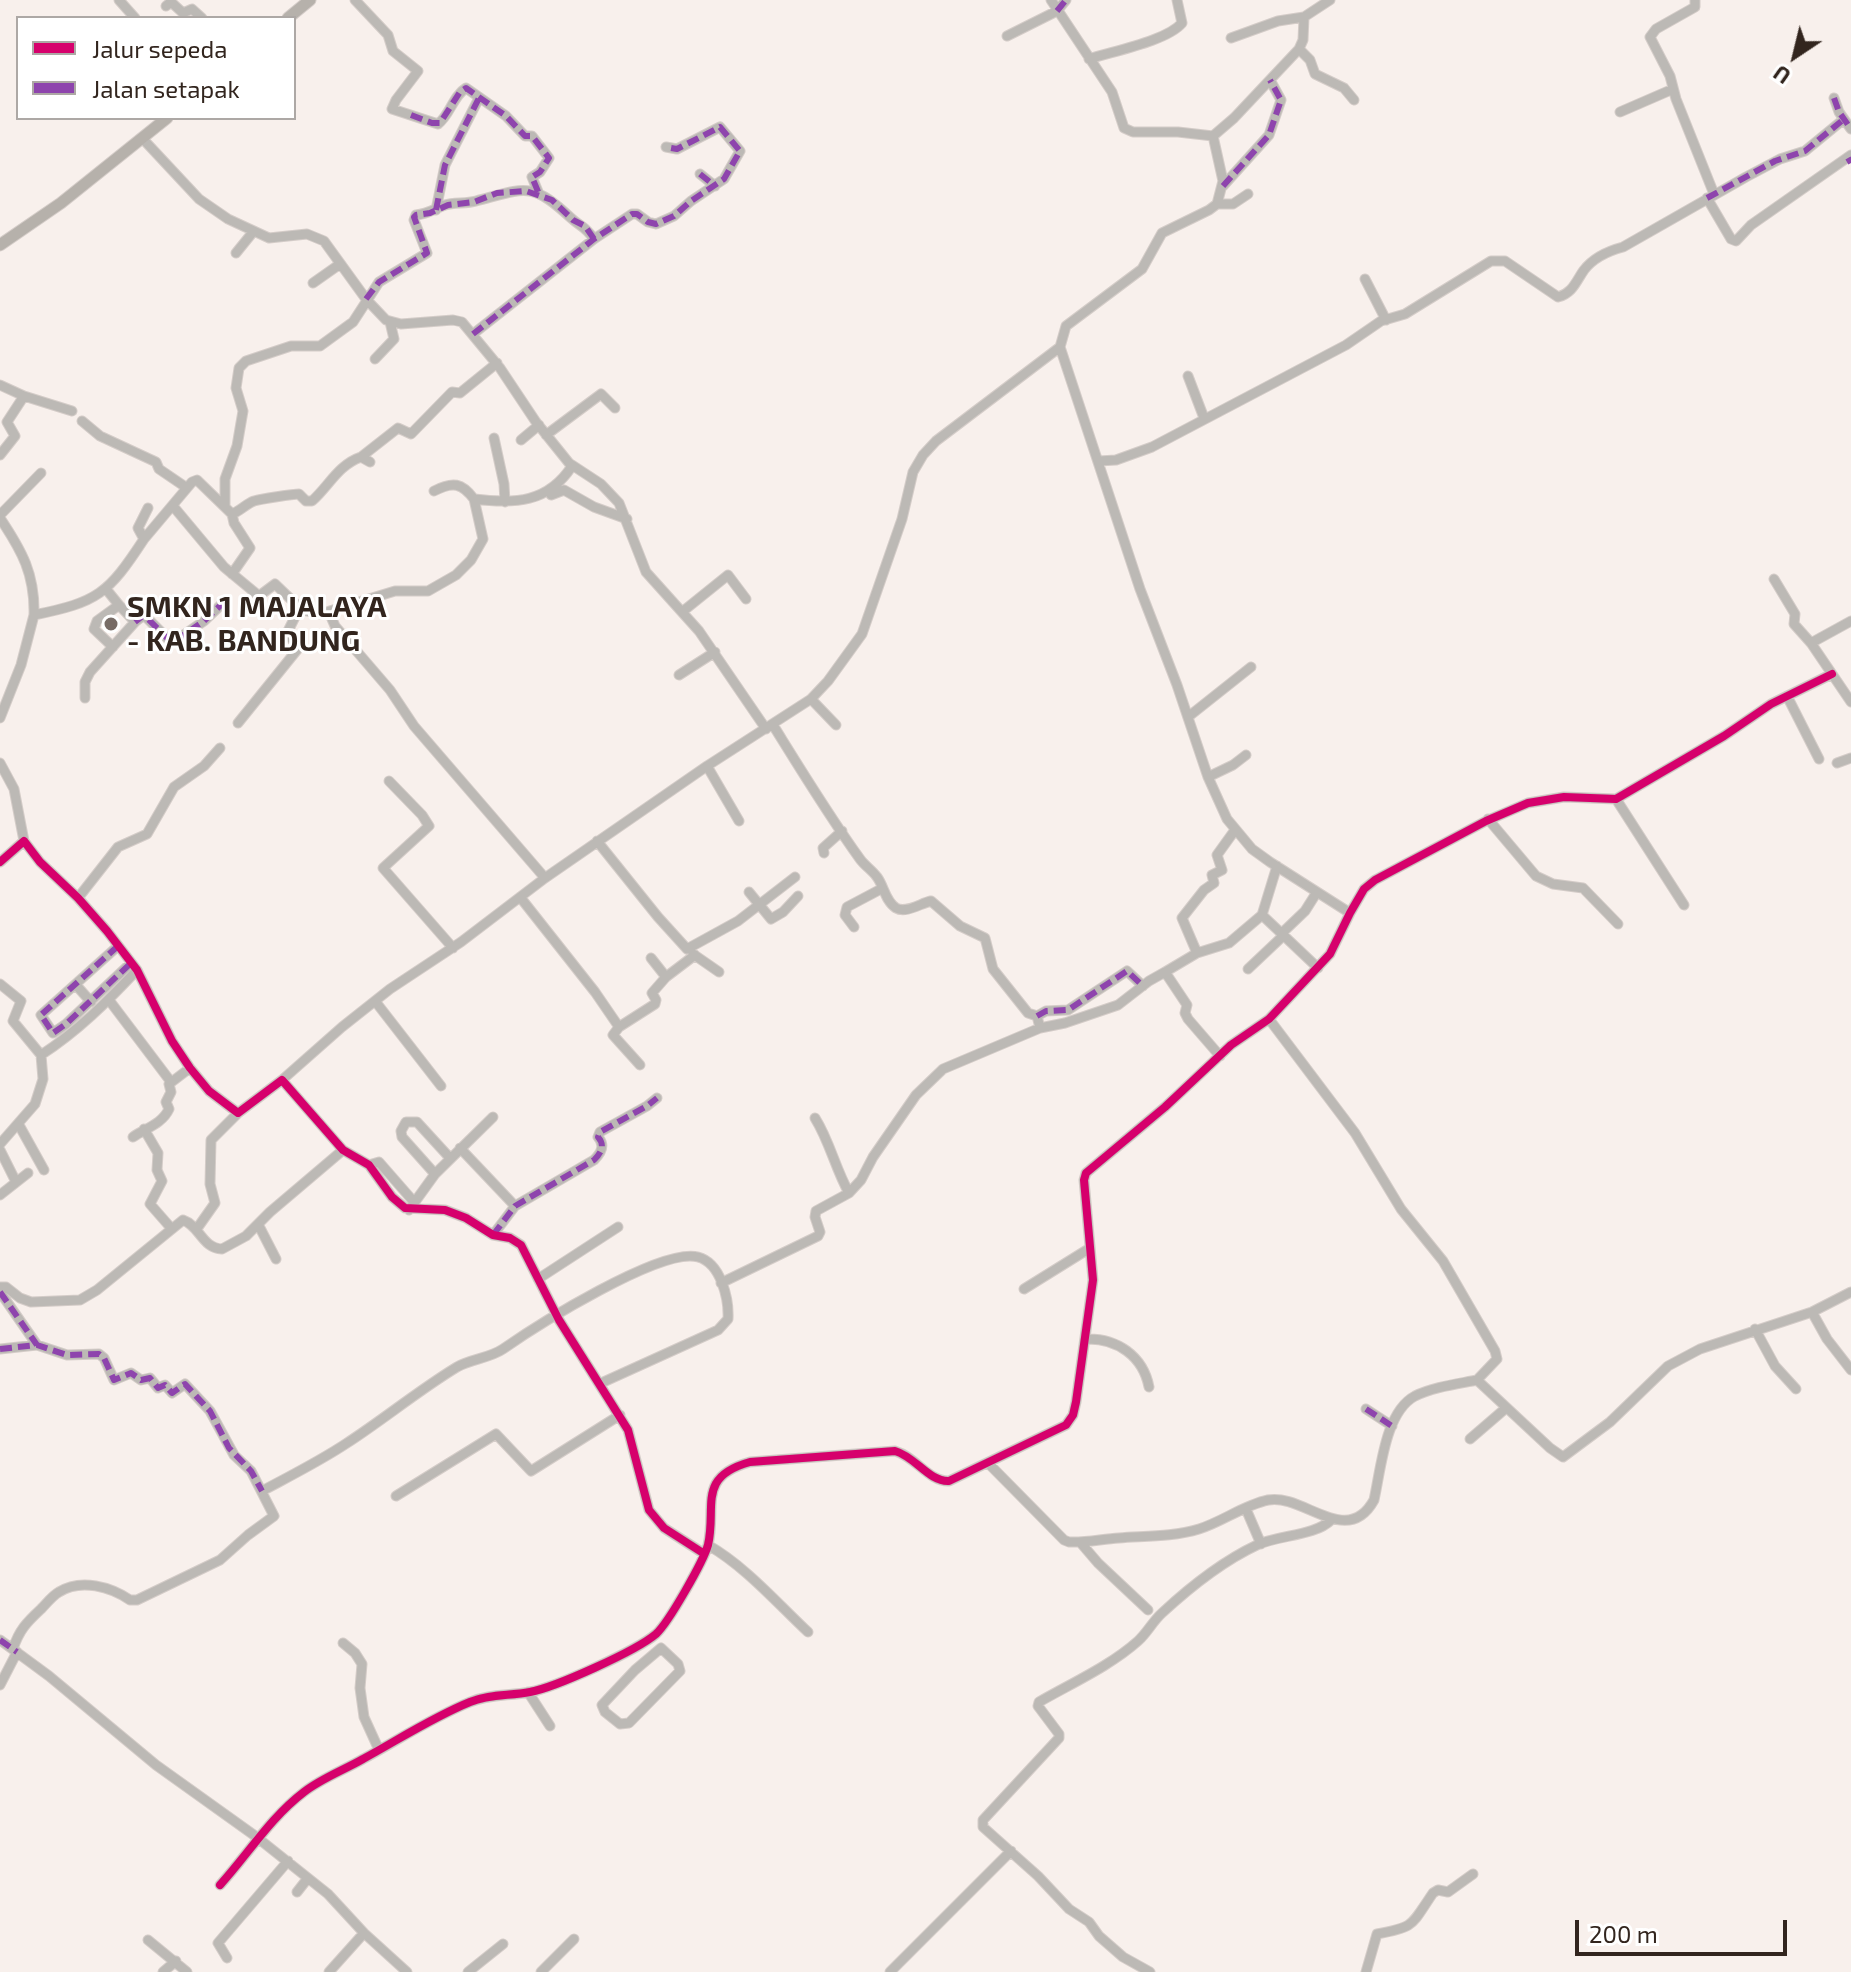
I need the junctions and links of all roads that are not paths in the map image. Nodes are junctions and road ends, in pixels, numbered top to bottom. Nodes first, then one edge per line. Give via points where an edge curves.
1 (119, 0) edge
2 (310, 0) edge
3 (355, 0) edge
4 (1051, 0) edge
5 (1066, 0) edge
6 (1177, 0) edge
7 (1330, 0) edge
8 (1695, 0) edge
9 (166, 6) dead end
10 (1057, 11) junction
11 (133, 16) edge
12 (200, 16) edge
13 (290, 16) edge
14 (1304, 17) junction
15 (1007, 36) dead end
16 (1231, 38) dead end
17 (1299, 49) junction
18 (1089, 59) junction
19 (1270, 80) junction
20 (1673, 89) junction
21 (479, 98) junction
22 (1834, 98) dead end
23 (1354, 100) dead end
24 (1620, 112) dead end
25 (1844, 119) junction
26 (164, 120) edge
27 (1851, 129) edge
28 (1213, 136) junction
29 (142, 138) junction
30 (666, 147) dead end
31 (1850, 159) edge
32 (700, 174) dead end
33 (715, 186) junction
34 (1223, 186) junction
35 (539, 194) junction
36 (1248, 194) dead end
37 (1710, 196) junction
38 (1217, 204) junction
39 (436, 210) junction
40 (253, 232) junction
41 (594, 239) junction
42 (0, 245) edge
43 (236, 253) dead end
44 (340, 264) junction
45 (1365, 279) dead end
46 (313, 283) dead end
47 (366, 299) junction
48 (1386, 320) junction
49 (390, 322) junction
50 (473, 334) junction
51 (1060, 347) junction
52 (375, 359) dead end
53 (497, 363) junction
54 (1188, 376) dead end
55 (0, 385) edge
56 (24, 396) junction
57 (615, 408) dead end
58 (72, 411) dead end
59 (1204, 418) junction
60 (82, 421) dead end
61 (539, 425) junction
62 (546, 435) junction
63 (494, 438) dead end
64 (521, 440) dead end
65 (0, 455) edge
66 (1099, 461) junction
67 (572, 466) junction
68 (41, 473) dead end
69 (187, 488) junction
70 (434, 491) dead end
71 (474, 499) junction
72 (505, 502) junction
73 (525, 505) dead end
74 (173, 506) junction
75 (148, 508) dead end
76 (228, 510) junction
77 (0, 517) edge
78 (627, 519) junction
79 (144, 539) junction
80 (232, 574) junction
81 (1774, 579) dead end
82 (106, 589) junction
83 (746, 599) dead end
84 (224, 602) dead end
85 (119, 605) junction
86 (302, 610) junction
87 (329, 612) junction
88 (682, 612) junction
89 (34, 615) junction
90 (1851, 621) edge
91 (135, 622) junction
92 (1811, 643) junction
93 (113, 647) junction
94 (715, 652) junction
95 (1251, 667) dead end
96 (1832, 674) junction
97 (679, 675) dead end
98 (1787, 696) junction
99 (85, 698) dead end
100 (811, 699) junction
101 (1851, 702) edge
102 (1188, 717) junction
103 (0, 718) edge
104 (238, 723) dead end
105 (836, 725) dead end
106 (770, 727) junction
107 (220, 748) dead end
108 (1246, 755) dead end
109 (1851, 758) edge
110 (1819, 759) dead end
111 (0, 763) edge
112 (1837, 763) dead end
113 (707, 766) junction
114 (1208, 777) junction
115 (389, 781) dead end
116 (1616, 799) junction
117 (1488, 819) junction
118 (739, 821) dead end
119 (1235, 830) junction
120 (842, 831) junction
121 (24, 841) junction
122 (597, 841) junction
123 (824, 853) dead end
124 (0, 862) edge
125 (1277, 866) junction
126 (795, 877) dead end
127 (545, 878) junction
128 (881, 889) junction
129 (749, 892) dead end
130 (1317, 892) junction
131 (798, 896) dead end
132 (520, 897) junction
133 (78, 898) junction
134 (758, 904) junction
135 (1684, 905) dead end
136 (1350, 913) junction
137 (1262, 915) junction
138 (1618, 924) dead end
139 (854, 927) dead end
140 (1283, 934) junction
141 (118, 946) junction
142 (453, 948) junction
143 (691, 952) junction
144 (1197, 953) junction
145 (651, 958) dead end
146 (134, 967) junction
147 (1318, 968) junction
148 (1248, 969) dead end
149 (719, 972) dead end
150 (1165, 972) junction
151 (666, 977) junction
152 (0, 984) edge
153 (76, 985) junction
154 (1143, 986) junction
155 (109, 1000) junction
156 (375, 1001) junction
157 (91, 1002) junction
158 (1037, 1016) junction
159 (1269, 1019) junction
160 (619, 1027) junction
161 (1040, 1028) junction
162 (41, 1055) junction
163 (1220, 1056) junction
164 (640, 1065) dead end
165 (190, 1068) junction
166 (282, 1080) junction
167 (171, 1082) junction
168 (441, 1086) dead end
169 (657, 1098) dead end
170 (238, 1113) junction
171 (493, 1117) dead end
172 (815, 1118) dead end
173 (19, 1125) junction
174 (144, 1129) junction
175 (133, 1137) dead end
176 (0, 1147) edge
177 (460, 1148) junction
178 (343, 1150) junction
179 (450, 1158) junction
180 (44, 1170) dead end
181 (28, 1173) dead end
182 (435, 1174) junction
183 (16, 1182) junction
184 (849, 1193) junction
185 (0, 1195) edge
186 (411, 1206) junction
187 (515, 1206) junction
188 (258, 1224) junction
189 (618, 1227) dead end
190 (171, 1228) junction
191 (196, 1230) junction
192 (493, 1235) junction
193 (1090, 1248) junction
194 (276, 1259) dead end
195 (538, 1279) junction
196 (721, 1283) junction
197 (1024, 1289) dead end
198 (0, 1290) edge
199 (1851, 1292) edge
200 (1812, 1312) junction
201 (556, 1314) junction
202 (1755, 1329) junction
203 (1086, 1339) junction
204 (37, 1345) junction
205 (0, 1349) edge
206 (1851, 1370) edge
207 (1477, 1380) junction
208 (599, 1384) junction
209 (1149, 1387) dead end
210 (1796, 1389) dead end
211 (1506, 1408) junction
212 (1366, 1409) dead end
213 (620, 1415) junction
214 (1392, 1426) junction
215 (1470, 1439) dead end
216 (988, 1463) junction
217 (262, 1491) junction
218 (396, 1496) dead end
219 (1246, 1509) junction
220 (1331, 1520) junction
221 (1080, 1542) junction
222 (1261, 1544) junction
223 (706, 1549) junction
224 (1148, 1610) dead end
225 (808, 1632) dead end
226 (0, 1640) edge
227 (343, 1643) dead end
228 (15, 1651) junction
229 (618, 1654) junction
230 (635, 1670) junction
231 (0, 1685) edge
232 (528, 1692) junction
233 (550, 1726) dead end
234 (379, 1750) junction
235 (258, 1838) junction
236 (1011, 1851) junction
237 (288, 1861) junction
238 (1473, 1874) dead end
239 (308, 1878) junction
240 (220, 1885) dead end
241 (297, 1892) dead end
242 (364, 1933) junction
243 (574, 1939) dead end
244 (148, 1940) dead end
245 (503, 1944) dead end
246 (227, 1958) dead end
247 (176, 1961) junction
248 (163, 1972) edge
249 (187, 1972) edge
250 (329, 1972) edge
251 (407, 1972) edge
252 (468, 1972) edge
253 (541, 1972) edge
254 (890, 1972) edge
255 (1150, 1972) edge
256 (1366, 1972) edge

1 - 11 street
2 - 13 main road
3 - 21 street via 388,35 393,51 418,71 393,110 438,124 463,88
4 - 10 street
5 - 10 street
6 - 18 street via 1181,26
7 - 14 street
8 - 20 street via 1695,7 1650,37
9 - 12 street via 171,2 183,13 192,9
10 - 15 street
10 - 18 street
14 - 16 street
14 - 17 street
17 - 19 street
17 - 23 street via 1315,74 1344,88
18 - 28 street via 1112,92 1125,129
19 - 28 street
19 - 34 street via 1281,100 1271,130
20 - 24 street
20 - 37 street
21 - 35 street via 548,154 542,170 532,177
21 - 39 street via 445,165
22 - 25 street
25 - 27 street
25 - 37 street via 1805,151
26 - 29 main road
28 - 34 street
29 - 40 street via 199,199
29 - 42 main road
30 - 33 street via 677,149 721,128 740,151
31 - 37 street via 1735,241
32 - 33 street
33 - 41 street via 660,223 635,213
34 - 38 street
35 - 39 street via 512,191
35 - 41 street via 585,226
36 - 38 street via 1233,204
37 - 48 street via 1595,259 1562,296 1505,261 1491,261 1405,314
38 - 51 street via 1162,233 1142,269 1066,326
39 - 47 street via 414,217 427,253 379,282
40 - 43 street
40 - 44 street via 269,238 298,234 321,239
41 - 50 street
44 - 46 street
44 - 47 street
45 - 48 street
47 - 49 street
47 - 76 street via 350,325 320,346 291,346 239,368 236,388 243,411 225,479
48 - 59 street
49 - 50 street via 457,320
49 - 52 street via 394,339
50 - 53 street
51 - 66 street
51 - 100 street via 923,455 862,634
53 - 61 street
53 - 76 street via 460,393 452,392 410,435 398,428 365,460 335,474 312,501 289,494
54 - 59 street
55 - 56 street
56 - 58 street
56 - 65 street via 7,422 15,436
57 - 62 street via 600,394
59 - 66 street via 1149,448
60 - 69 street via 100,436 156,462
61 - 62 street
61 - 64 street
62 - 67 street
63 - 72 street
66 - 102 street
67 - 72 street via 561,482 542,493
67 - 78 street via 608,490
68 - 77 street
69 - 74 street
69 - 76 street via 198,481
70 - 71 street via 458,485
71 - 72 street
71 - 87 street via 483,541 446,582 428,591 395,591
73 - 78 street via 560,490
74 - 79 street
74 - 80 street
75 - 79 street via 138,528
76 - 80 street via 250,548
77 - 89 street via 32,576
78 - 88 street via 646,572
79 - 82 street
80 - 86 street via 259,596 276,585
81 - 92 street via 1795,614 1794,624
82 - 85 street
82 - 89 street via 83,603
83 - 88 street via 728,575
84 - 91 street via 172,643 144,615
85 - 91 street
85 - 93 street via 94,625
86 - 87 street
86 - 104 street via 288,630 297,650
87 - 127 street via 414,726
88 - 94 street
89 - 103 street
90 - 92 street
91 - 93 street
92 - 96 street
93 - 99 street via 87,677
94 - 97 street
94 - 106 street
95 - 102 street
96 - 98 street
96 - 101 street
98 - 110 street
98 - 116 street
100 - 105 street
100 - 106 street
102 - 114 street
106 - 113 street
106 - 120 street
107 - 133 street via 174,787 147,834 118,847
108 - 114 street
109 - 112 street
111 - 121 street via 14,789
113 - 118 street
113 - 122 street
114 - 119 street
115 - 142 street via 429,826 383,868
116 - 117 street via 1546,798
116 - 135 street
117 - 136 street via 1375,880
117 - 138 street via 1536,876 1583,888
119 - 125 street
119 - 144 street via 1217,855 1222,870 1212,875 1214,883 1182,918
120 - 123 street
120 - 128 street
121 - 124 street
121 - 133 street
122 - 127 street
122 - 143 street
125 - 130 street
125 - 137 street
126 - 134 street
127 - 132 street
128 - 139 street via 847,907 845,915
128 - 158 street via 897,908 931,901 960,926 985,938 993,969 1028,1013
129 - 134 street
130 - 136 street
130 - 140 street
131 - 134 street via 774,919
132 - 142 street
132 - 160 street
133 - 141 street
134 - 143 street
136 - 147 street via 1342,935
137 - 140 street
137 - 144 street via 1229,943
140 - 147 street
140 - 148 street
141 - 146 street
141 - 153 street
142 - 156 street
143 - 149 street
143 - 151 street
144 - 150 street
145 - 151 street
146 - 155 street
146 - 157 street
146 - 165 street
147 - 159 street
150 - 154 street
150 - 163 street via 1187,1005 1188,1019
151 - 160 street via 652,993 655,1004
152 - 162 street via 21,1001 13,1021
153 - 157 street
153 - 157 street via 40,1016 53,1033
154 - 158 street via 1127,971 1068,1010
154 - 161 street via 1118,1005
155 - 162 street
155 - 167 street
156 - 166 street
156 - 168 street
158 - 161 street
159 - 163 street
159 - 207 street via 1443,1261 1495,1351 1497,1359
160 - 164 street via 613,1035
161 - 184 street via 943,1069 916,1095
162 - 173 street via 40,1093
163 - 193 street via 1086,1173
165 - 167 street
165 - 170 street
166 - 170 street
166 - 178 street
167 - 174 street via 168,1111
169 - 187 street via 600,1132 602,1148 594,1160
170 - 191 street via 211,1140 215,1203
171 - 177 street
172 - 184 street
173 - 176 street
173 - 180 street
174 - 175 street
174 - 190 street via 158,1153 162,1181 150,1204
176 - 183 street
177 - 179 street
177 - 187 street
178 - 186 street via 369,1165 379,1162
178 - 188 street
179 - 182 street
179 - 182 street via 417,1122 406,1122 402,1137
181 - 183 street
182 - 186 street
183 - 185 street
184 - 196 street via 816,1211 818,1236
186 - 192 street via 440,1208
187 - 192 street
188 - 191 street via 222,1249 209,1246
188 - 194 street
189 - 195 street
190 - 191 street via 186,1220
190 - 198 street via 80,1300 31,1302 6,1287
192 - 195 street via 521,1245
193 - 197 street
193 - 203 street via 1093,1280
195 - 201 street
196 - 201 street via 708,1262 689,1256 652,1264
196 - 208 street via 728,1319 718,1330
198 - 204 street
199 - 200 street
200 - 202 street
200 - 206 street
201 - 208 street
201 - 217 street via 500,1351 460,1365 345,1444
202 - 210 street via 1775,1366
202 - 211 street via 1668,1366 1610,1422 1563,1457
203 - 209 street via 1111,1342 1126,1351 1144,1367
203 - 216 street via 1071,1420
204 - 205 street
204 - 217 street via 67,1355 101,1355 114,1380 131,1373 141,1380 150,1378 158,1388 165,1385 172,1393 185,1384 210,1411 229,1448
207 - 211 street
207 - 214 street via 1420,1394 1401,1407
208 - 213 street
211 - 215 street
212 - 214 street
213 - 218 street via 531,1471 496,1434
213 - 223 street via 649,1510 664,1528
214 - 220 street via 1369,1509 1348,1520
216 - 221 street via 1064,1540
216 - 223 street via 943,1482 895,1451 737,1465 714,1487
217 - 228 street via 274,1518 220,1560 134,1601 98,1586 67,1588 24,1624
219 - 220 street via 1279,1500
219 - 221 street via 1177,1534
219 - 222 street
220 - 222 street
221 - 224 street
222 - 236 street via 1203,1579 1113,1660 1039,1702 1059,1738 982,1823
223 - 225 street via 723,1554
223 - 229 street via 659,1630
226 - 228 street
227 - 234 street via 362,1664 364,1717
228 - 231 street
228 - 235 street via 156,1765
229 - 230 street
229 - 232 street via 561,1683
230 - 230 street via 602,1705 620,1724 629,1723 680,1671 661,1648
232 - 233 street
232 - 234 street via 471,1701
234 - 235 street via 306,1790
235 - 237 street
235 - 240 street
236 - 254 street
236 - 255 street via 1123,1957
237 - 239 street
237 - 246 street via 218,1943
238 - 256 street via 1446,1892 1433,1893 1407,1927 1377,1934
239 - 241 street
239 - 242 street
242 - 250 street
242 - 251 street
243 - 253 street
244 - 247 street
245 - 252 street
247 - 248 street
247 - 249 street

